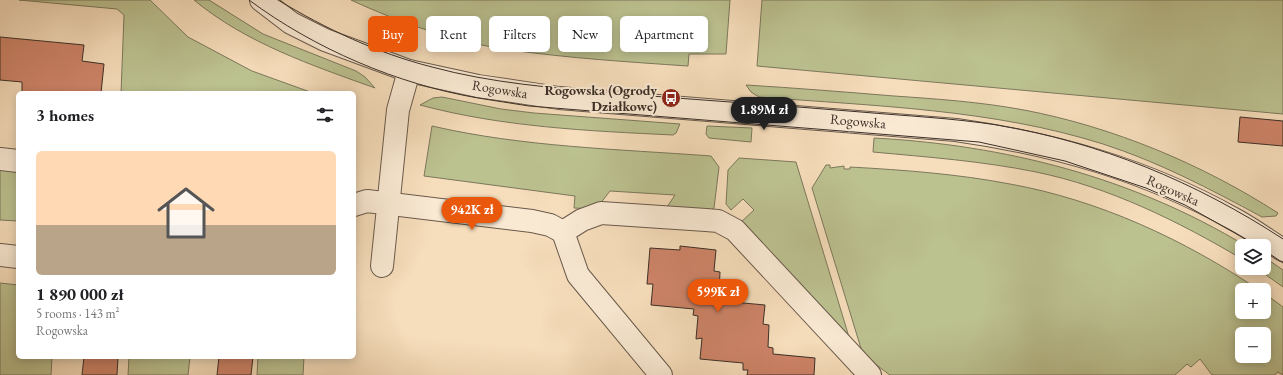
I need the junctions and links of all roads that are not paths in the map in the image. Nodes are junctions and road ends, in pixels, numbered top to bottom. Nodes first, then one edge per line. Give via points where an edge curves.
1 (261, 0) edge
2 (409, 71) junction
3 (0, 159) edge
4 (16, 161) edge
5 (356, 204) edge
6 (389, 204) junction
7 (563, 232) junction
8 (1283, 250) edge
9 (0, 255) edge
10 (16, 257) edge
11 (382, 266) dead end
12 (661, 375) edge
13 (870, 375) edge

1 - 2 street, Rogowska via 291,23 325,40
2 - 6 street via 398,110
2 - 8 street, Rogowska via 478,86 559,98 941,129 1030,142 1108,163 1171,188 1234,219
3 - 4 street
5 - 6 street via 367,201
6 - 7 street via 532,221 550,225
6 - 11 street
7 - 12 street via 578,275
7 - 13 street via 582,220 601,213 718,221 735,230
9 - 10 street

